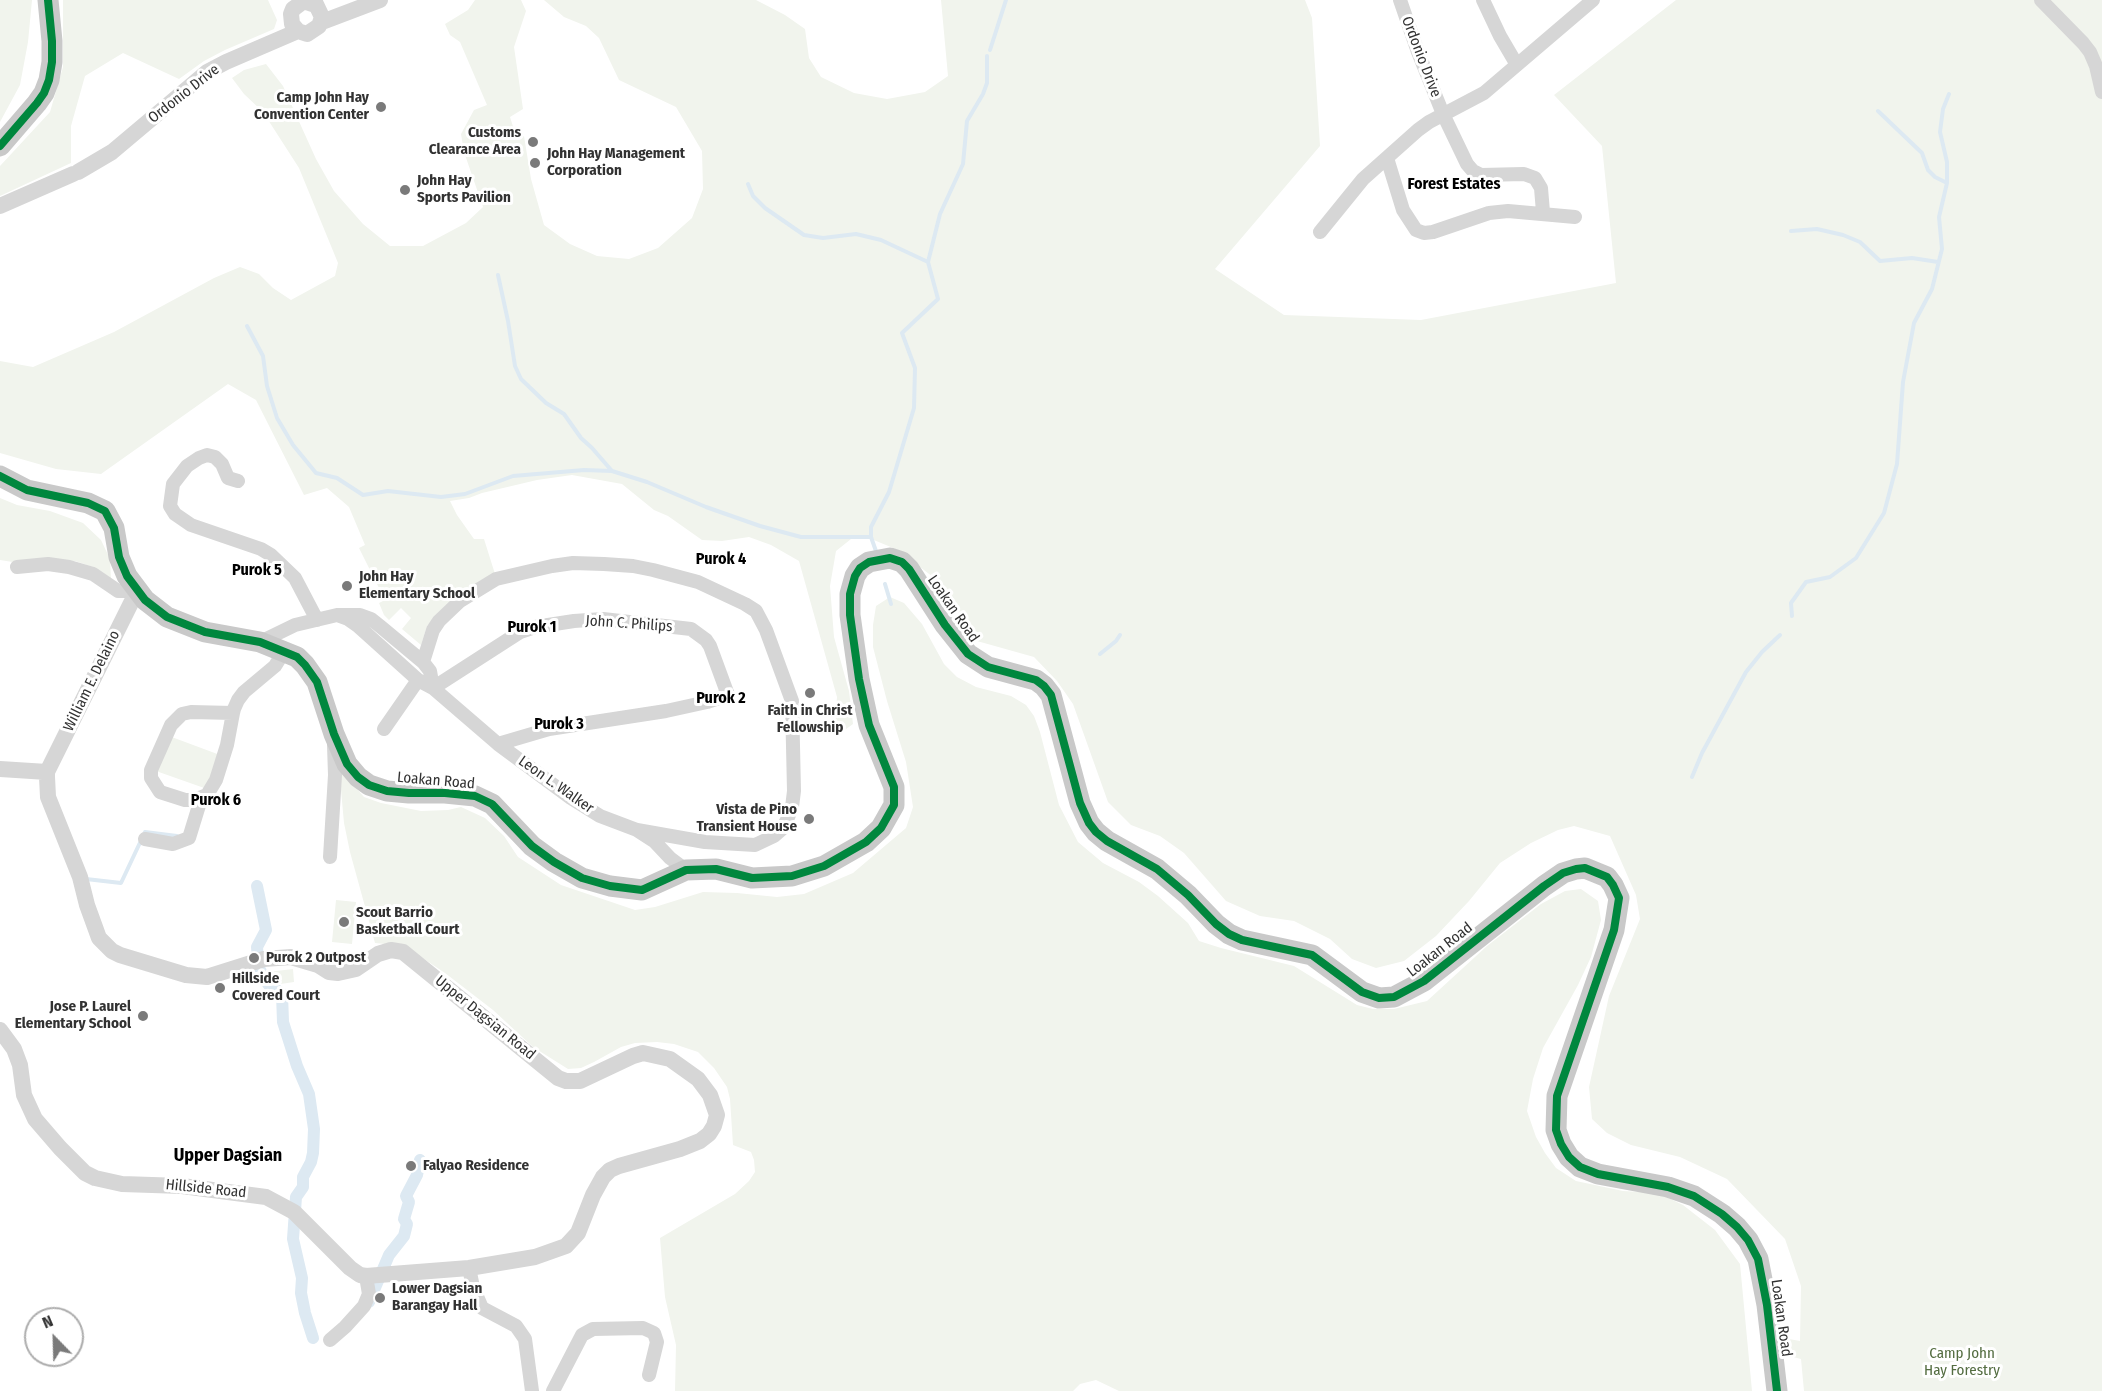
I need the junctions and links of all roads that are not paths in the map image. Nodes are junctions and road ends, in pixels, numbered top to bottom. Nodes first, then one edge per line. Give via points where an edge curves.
1 (48, 0) edge
2 (380, 0) edge
3 (1400, 0) edge
4 (1483, 0) edge
5 (1593, 0) edge
6 (2041, 0) edge
7 (315, 2) edge
8 (292, 5) edge
9 (322, 22) junction
10 (298, 31) junction
11 (1517, 65) junction
12 (2102, 92) edge
13 (1443, 114) junction
14 (0, 146) edge
15 (1387, 158) junction
16 (0, 206) edge
17 (1543, 212) junction
18 (1575, 217) dead end
19 (1320, 232) dead end
20 (0, 476) edge
21 (238, 481) dead end
22 (17, 567) dead end
23 (136, 590) junction
24 (337, 615) junction
25 (317, 620) junction
26 (260, 642) junction
27 (285, 650) junction
28 (423, 662) junction
29 (418, 680) junction
30 (433, 688) junction
31 (233, 713) junction
32 (384, 729) dead end
33 (334, 734) junction
34 (498, 744) junction
35 (0, 769) edge
36 (47, 772) junction
37 (201, 799) junction
38 (637, 830) junction
39 (145, 839) dead end
40 (330, 857) dead end
41 (686, 870) junction
42 (0, 1030) edge
43 (469, 1268) junction
44 (366, 1276) junction
45 (330, 1340) dead end
46 (649, 1375) dead end
47 (532, 1391) edge
48 (553, 1391) edge
49 (1777, 1391) edge

1 - 14 main road via 52,41 49,80 37,103
2 - 9 street, Ordonio Drive
3 - 13 street, Ordonio Drive
4 - 11 street
5 - 11 street
6 - 12 street via 2090,52
7 - 8 street
7 - 9 street
8 - 10 street via 292,24
9 - 10 street, Ordonio Drive via 307,34
10 - 16 street, Ordonio Drive via 207,72 111,152 76,173
11 - 13 street via 1484,93
13 - 15 street
13 - 17 street, Ordonio Drive via 1473,171 1490,176 1535,177 1541,188
15 - 17 street via 1403,210 1416,230 1424,233 1489,213
15 - 19 street via 1351,192
17 - 18 street
20 - 23 main road, Loakan Road via 27,490 88,503 105,512 114,528 122,566
21 - 25 street via 228,478 215,457 198,458 186,466 173,484 170,506 191,525 271,555 296,578
22 - 23 street via 69,567 93,574 118,591
23 - 26 main road, Loakan Road via 151,606 181,624
23 - 36 street, William E. Delaino
24 - 25 street, Leon L. Walker
24 - 28 street, Leon L. Walker via 371,619
24 - 29 street, Leon L. Walker via 358,626
25 - 26 street, Leon L. Walker via 295,625
26 - 27 main road, Loakan Road
27 - 31 street via 267,674 244,692
27 - 33 main road, Loakan Road via 311,672
28 - 30 street, Leon L. Walker via 430,671
28 - 38 street via 433,630 460,601 496,579 552,566 604,564 653,570 698,582 756,611 792,701 794,791 787,820 774,836 755,844 705,842
29 - 30 street, Leon L. Walker
29 - 32 street
30 - 34 street, Leon L. Walker
30 - 34 street, John C. Philips via 520,632 603,619 691,629 710,646 728,695 666,711 549,729
31 - 37 street via 216,780
31 - 37 street via 182,714 167,729 151,770 151,778 160,792 185,800
33 - 40 street
33 - 41 main road, Loakan Road via 347,764 369,785 387,791 475,796 492,804 532,846 582,878 642,890
34 - 38 street, Leon L. Walker via 600,816
35 - 36 street
36 - 43 street, Upper Dagsian Road via 48,797 80,877 92,922 99,938 120,955 186,975 207,977 264,959 291,957 338,974 356,969 378,954 404,952 566,1081 580,1081 643,1053 670,1059 698,1079 710,1095 717,1115 709,1134 680,1149 610,1170 593,1195 578,1233 566,1246 535,1257
37 - 39 street via 189,837 173,844
38 - 41 street, Leon L. Walker
41 - 49 main road, Loakan Road via 716,869 752,878 792,876 824,866 866,842 889,816 894,805 894,787 869,725 859,679 850,594 860,568 869,561 895,558 909,568 959,644 979,663 1036,680 1051,695 1080,803 1096,832 1157,869 1216,924 1236,937 1312,955 1362,992 1379,998 1394,997 1424,981 1563,873 1585,868 1607,877 1619,898 1614,930 1557,1096 1556,1130 1569,1157 1580,1167 1694,1196 1722,1214 1742,1234 1758,1259
42 - 44 street, Hillside Road via 14,1049 24,1095 35,1119 85,1173 122,1184 182,1186 266,1197 294,1212 350,1268
43 - 44 street
43 - 47 street via 482,1308 521,1332 527,1347
44 - 45 street via 369,1294 364,1306
46 - 48 street via 657,1342 654,1333 643,1328 594,1329 582,1335

